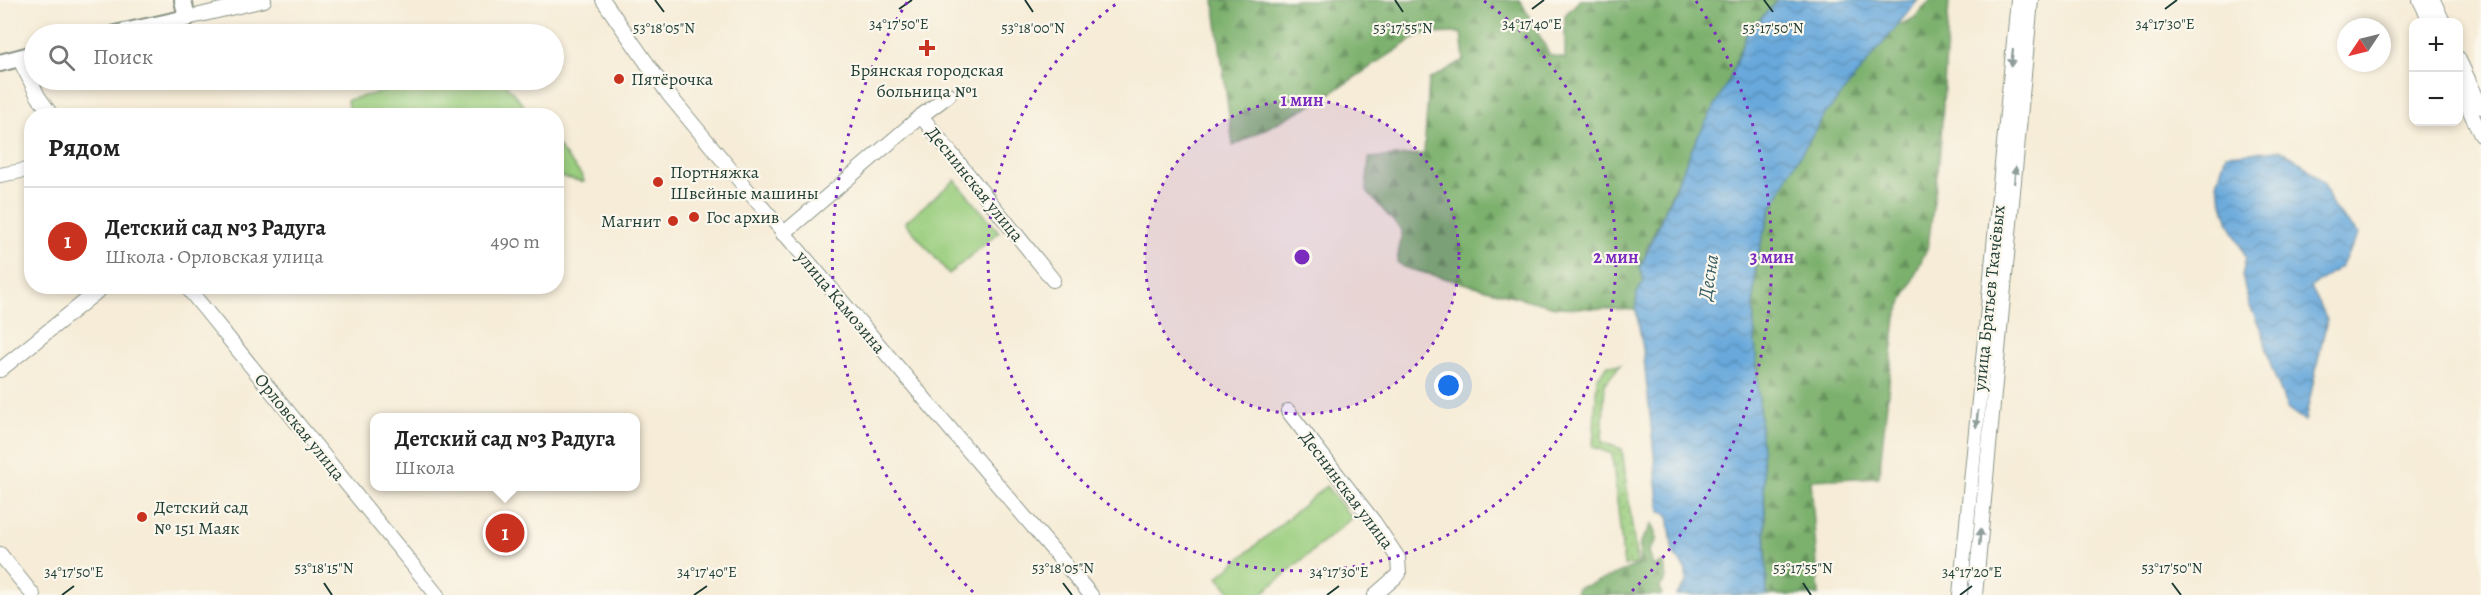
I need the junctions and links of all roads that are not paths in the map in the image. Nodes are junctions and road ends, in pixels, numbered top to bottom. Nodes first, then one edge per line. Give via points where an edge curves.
1 (183, 0) edge
2 (264, 0) edge
3 (603, 0) edge
4 (2018, 0) edge
5 (2031, 0) edge
6 (2420, 0) edge
7 (2433, 0) edge
8 (187, 18) junction
9 (2429, 18) edge
10 (2440, 18) edge
11 (160, 24) edge
12 (24, 57) edge
13 (0, 63) edge
14 (2463, 69) edge
15 (36, 90) edge
16 (949, 94) dead end
17 (2463, 96) edge
18 (46, 108) edge
19 (2481, 108) edge
20 (921, 116) junction
21 (2481, 135) edge
22 (24, 170) edge
23 (0, 175) edge
24 (783, 234) junction
25 (1053, 280) dead end
26 (94, 294) edge
27 (192, 294) edge
28 (0, 370) edge
29 (1288, 411) dead end
30 (0, 554) edge
31 (33, 595) edge
32 (437, 595) edge
33 (1091, 595) edge
34 (1375, 595) edge
35 (1960, 595) edge
36 (1975, 595) edge

1 - 8 main road
2 - 8 street
3 - 24 street, улица Камозина via 669,94
4 -> 35 street, улица Братьев Ткачёвых
36 -> 5 street, улица Братьев Ткачёвых
6 - 9 street
7 - 10 street
8 - 11 main road
12 - 13 main road
14 - 19 street
15 - 18 street
16 - 20 street
17 - 21 street
20 - 24 street
20 - 25 street, Деснинская улица
22 - 23 street
24 - 33 street, улица Камозина
26 - 28 street
27 - 32 street, Орловская улица
29 - 34 street, Деснинская улица via 1398,558 1400,574
30 - 31 street

